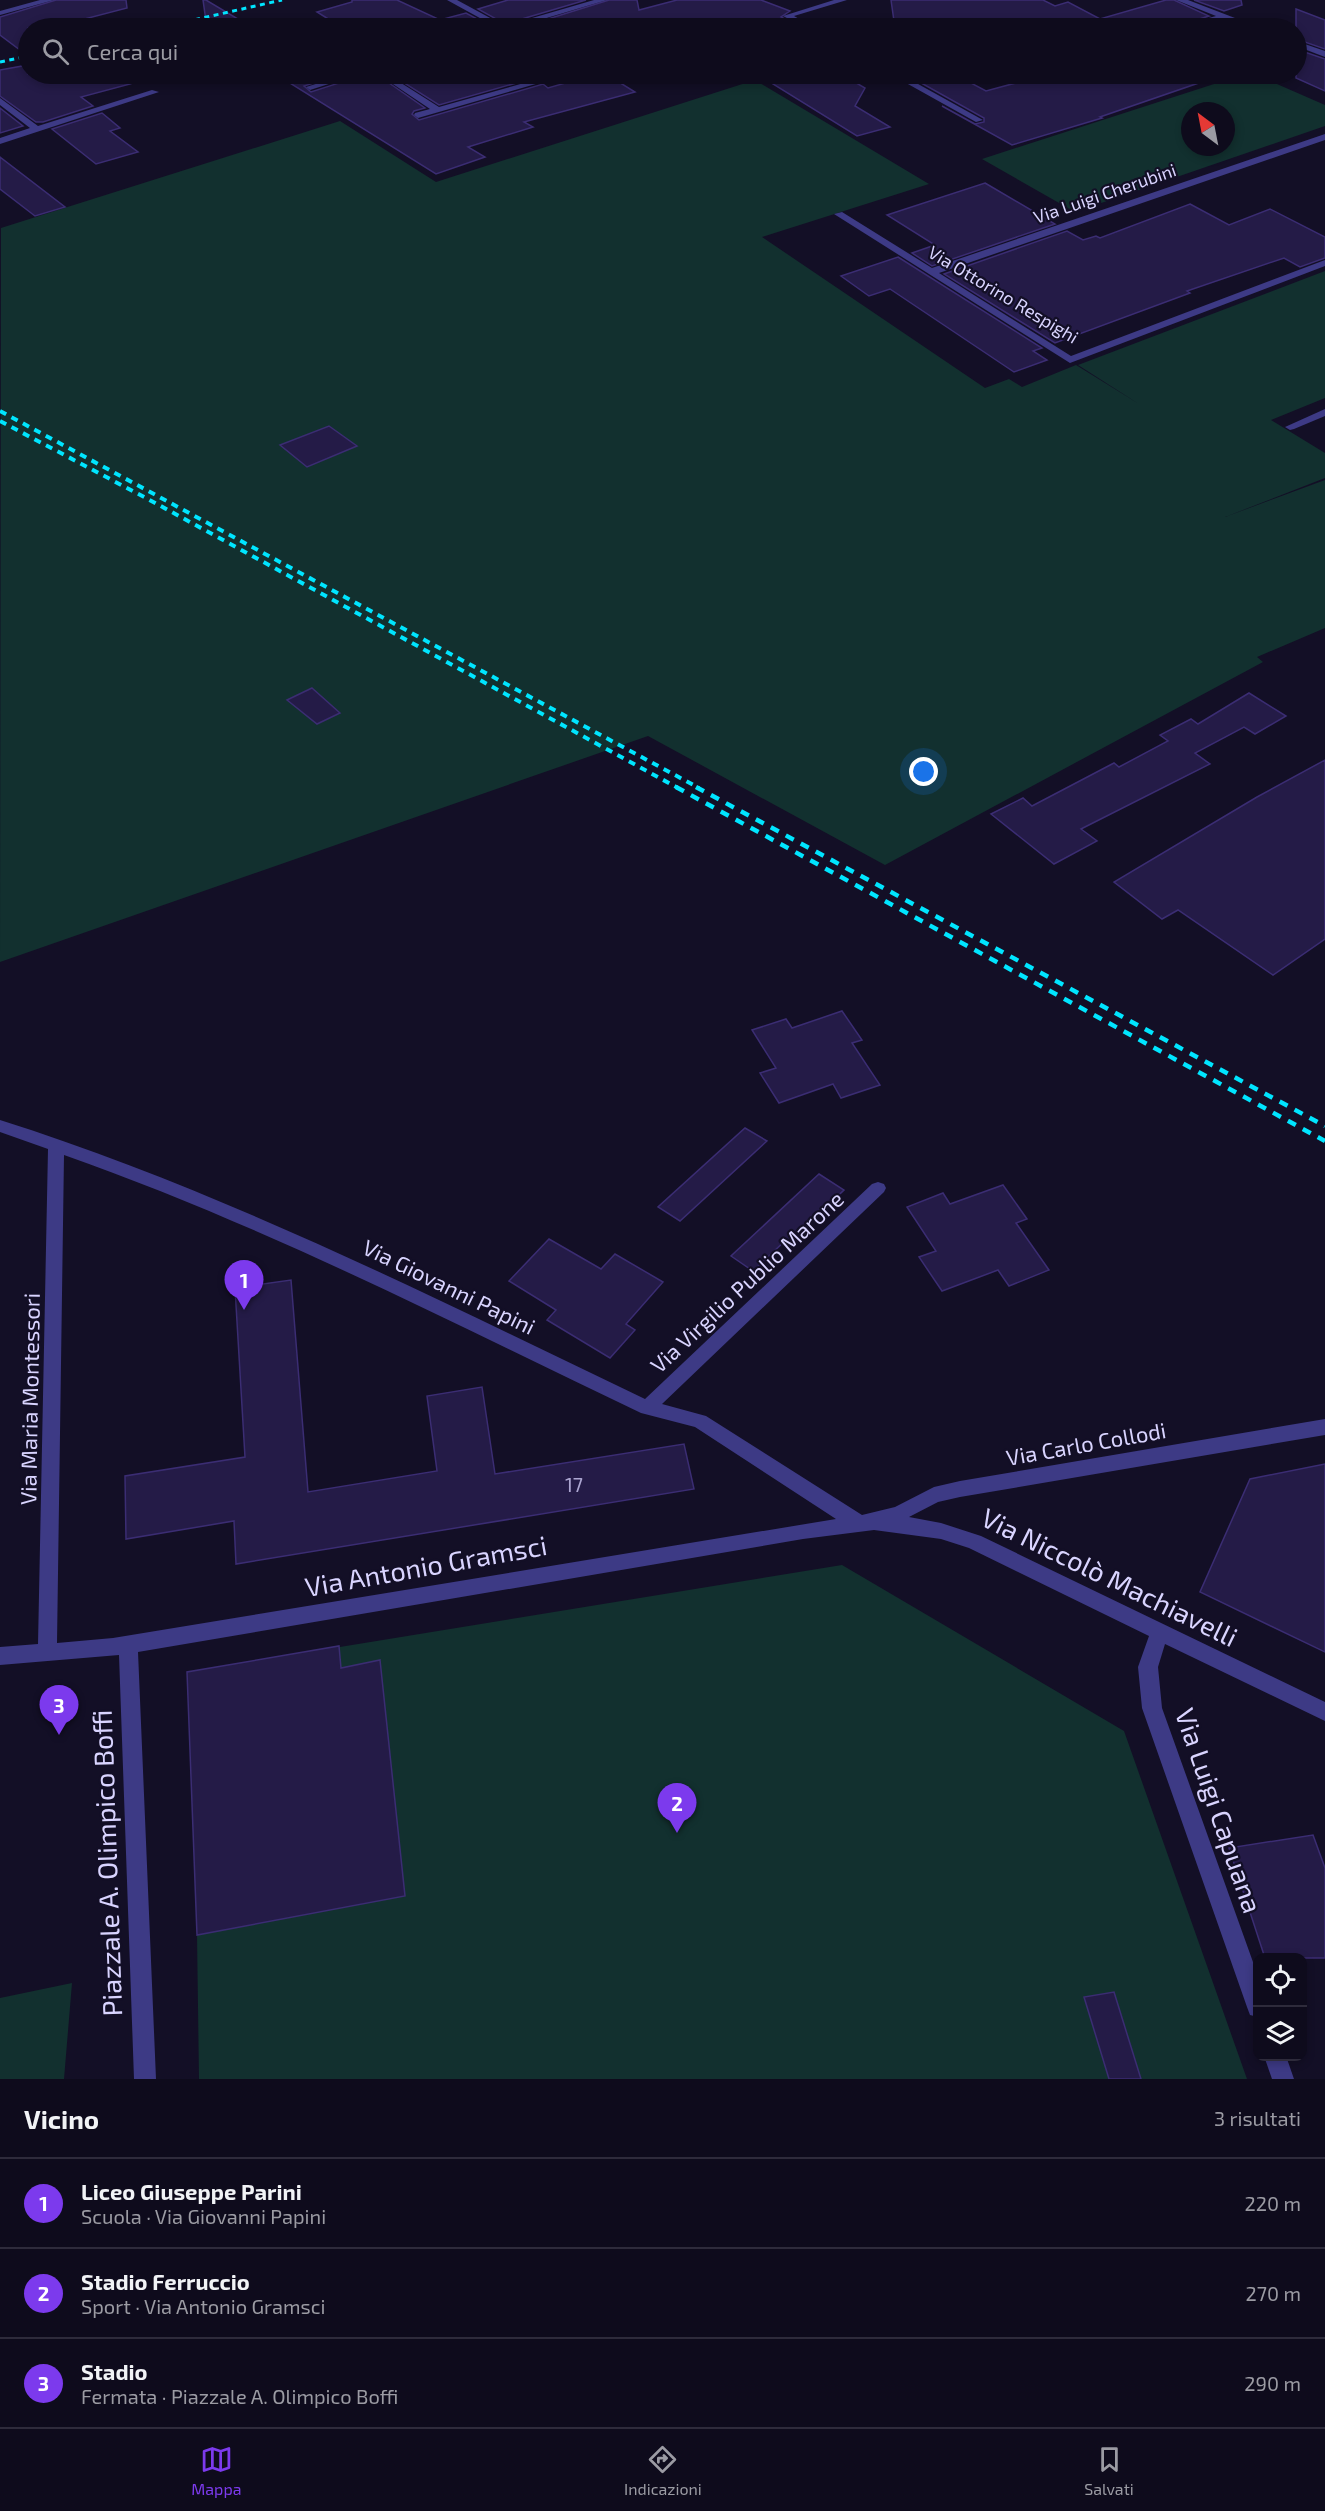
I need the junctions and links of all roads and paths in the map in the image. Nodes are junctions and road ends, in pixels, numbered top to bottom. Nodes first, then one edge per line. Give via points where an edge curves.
1 (50, 0) edge
2 (451, 0) edge
3 (603, 0) edge
4 (843, 0) edge
5 (1180, 0) edge
6 (0, 13) edge
7 (1224, 16) junction
8 (485, 18) edge
9 (539, 18) edge
10 (791, 18) edge
11 (1217, 18) edge
12 (1230, 18) edge
13 (1307, 47) edge
14 (1325, 54) edge
15 (321, 84) edge
16 (398, 84) edge
17 (528, 84) edge
18 (912, 84) edge
19 (310, 87) dead end
20 (155, 93) dead end
21 (0, 101) edge
22 (438, 110) junction
23 (418, 115) dead end
24 (979, 120) dead end
25 (38, 130) junction
26 (1325, 137) edge
27 (0, 141) edge
28 (839, 214) dead end
29 (1325, 262) edge
30 (931, 272) junction
31 (1325, 412) edge
32 (1290, 427) dead end
33 (0, 1126) edge
34 (56, 1146) junction
35 (878, 1188) dead end
36 (647, 1408) junction
37 (1325, 1427) edge
38 (860, 1524) junction
39 (1160, 1631) junction
40 (128, 1644) junction
41 (47, 1653) junction
42 (0, 1656) edge
43 (1325, 1712) edge
44 (1253, 1996) edge
45 (1277, 2061) edge
46 (145, 2079) edge
47 (1283, 2079) edge

1 - 6 street
2 - 8 street
3 - 9 street
4 - 10 street via 787,16
5 - 7 street
7 - 11 street
7 - 12 street
13 - 14 street
15 - 19 street
16 - 22 street
17 - 22 street
18 - 24 street
20 - 25 street
21 - 25 street
22 - 23 street
25 - 27 street
26 - 30 street, Via Luigi Cherubini
28 - 30 street, Via Ottorino Respighi
29 - 30 street, Via Ottorino Respighi via 1070,360
31 - 32 street
33 - 34 street, Via Giovanni Papini
34 - 36 street, Via Giovanni Papini via 188,1194 297,1240
34 - 41 street, Via Maria Montessori
35 - 36 street, Via Virgilio Publio Marone
36 - 38 street, Via Giovanni Papini via 700,1421
37 - 38 street, Via Carlo Collodi via 960,1488 928,1497 887,1518
38 - 39 street, Via Niccolò Machiavelli via 919,1525 948,1532
38 - 40 street, Via Antonio Gramsci
39 - 43 street, Via Niccolò Machiavelli
39 - 44 street, Via Luigi Capuana via 1148,1667 1152,1707
40 - 41 street, Via Antonio Gramsci
40 - 46 street, Piazzale A. Olimpico Boffi
41 - 42 street, Via Antonio Gramsci
45 - 47 street

